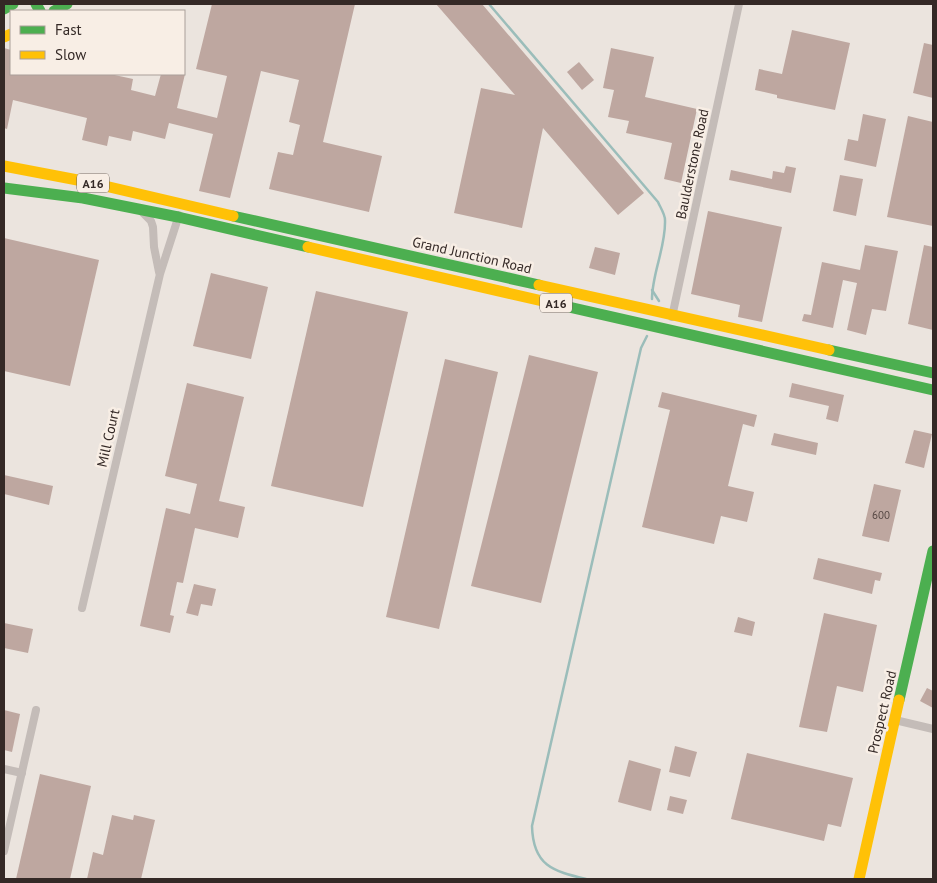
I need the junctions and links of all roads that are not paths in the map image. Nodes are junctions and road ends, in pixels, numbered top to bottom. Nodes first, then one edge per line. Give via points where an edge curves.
1 (13, 4) edge
2 (67, 4) edge
3 (739, 4) edge
4 (4, 9) edge
5 (56, 10) edge
6 (4, 166) edge
7 (4, 188) edge
8 (181, 203) junction
9 (139, 209) junction
10 (178, 217) junction
11 (456, 267) junction
12 (160, 274) junction
13 (453, 279) junction
14 (672, 315) junction
15 (670, 329) junction
16 (933, 373) edge
17 (933, 390) edge
18 (933, 551) edge
19 (82, 608) dead end
20 (36, 710) dead end
21 (895, 720) junction
22 (933, 729) edge
23 (4, 769) edge
24 (22, 773) junction
25 (4, 851) edge
26 (859, 879) edge

1 - 4 main road
2 - 5 main road
3 - 14 street, Baulderstone Road
6 - 8 main road, Grand Junction Road / A16
7 - 9 main road, Grand Junction Road / A16
8 - 10 street, Mill Court
8 - 11 main road, Grand Junction Road / A16
9 - 10 main road, Grand Junction Road / A16
9 - 12 street, Mill Court via 153,227
10 - 12 street, Mill Court
10 - 13 main road, Grand Junction Road / A16
11 - 13 main road
11 - 14 main road, Grand Junction Road / A16
12 - 19 street, Mill Court
13 - 15 main road, Grand Junction Road / A16
14 - 15 street, Baulderstone Road
14 - 16 main road, Grand Junction Road / A16
15 - 17 main road, Grand Junction Road / A16
18 - 21 main road, Prospect Road
20 - 24 street
21 - 22 street
21 - 26 main road, Prospect Road
23 - 24 street
24 - 25 street

